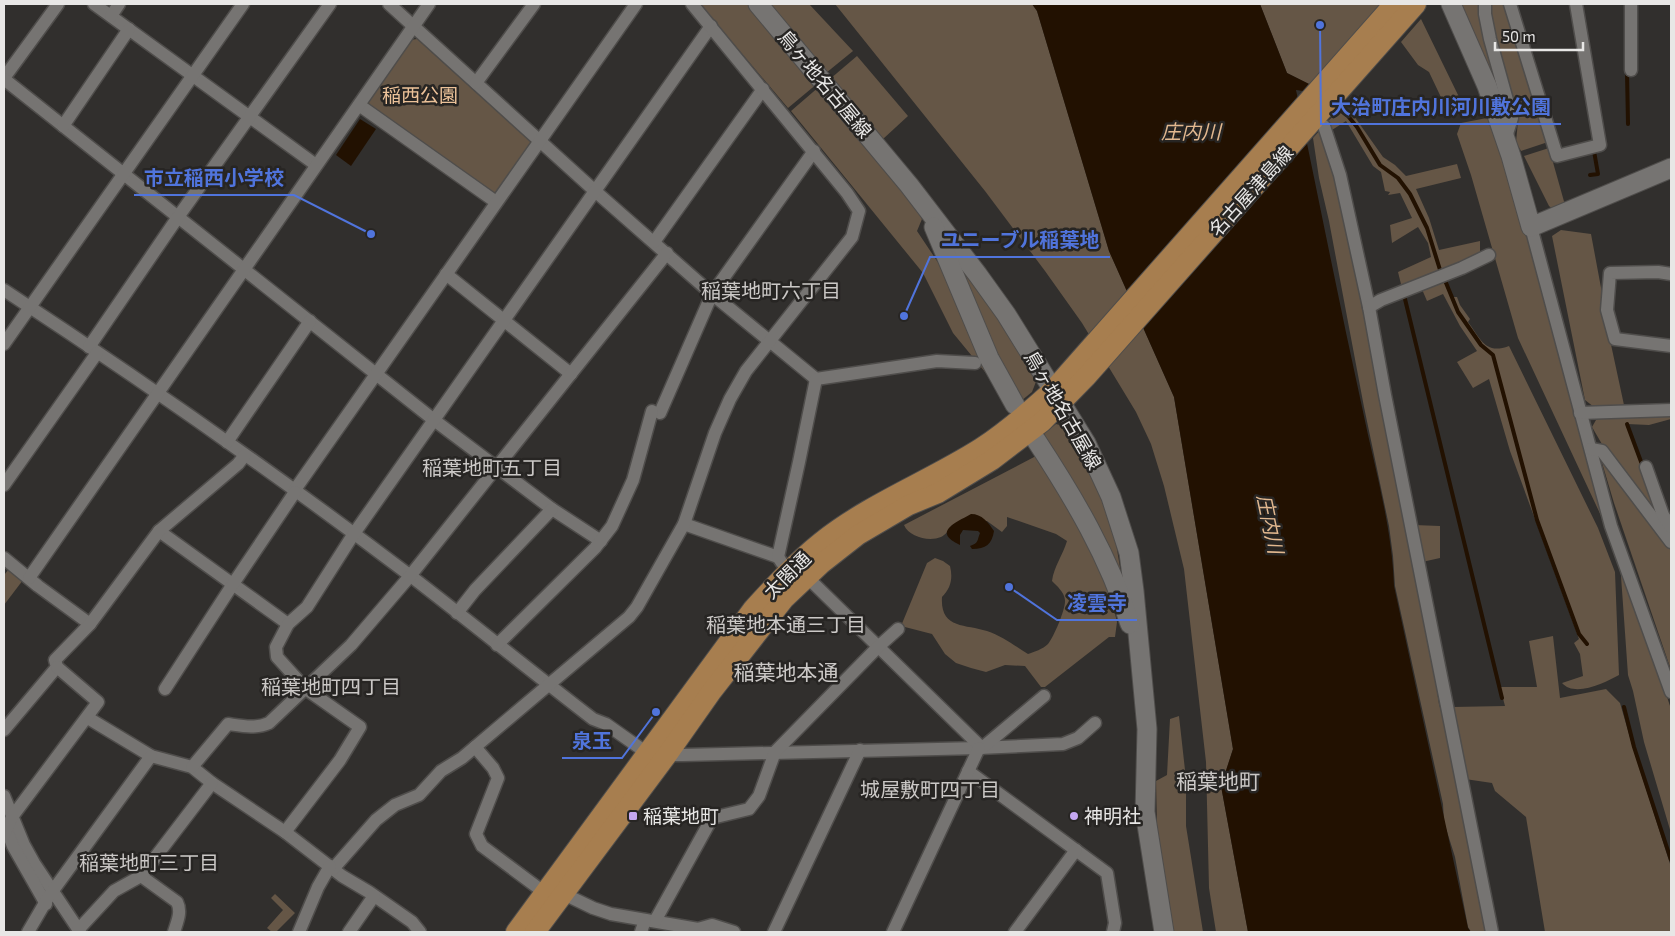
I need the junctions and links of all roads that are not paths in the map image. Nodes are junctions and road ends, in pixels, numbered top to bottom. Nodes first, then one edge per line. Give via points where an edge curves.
1 (58, 4) edge
2 (94, 4) edge
3 (119, 4) edge
4 (243, 4) edge
5 (330, 4) edge
6 (389, 4) edge
7 (430, 4) edge
8 (534, 4) edge
9 (636, 4) edge
10 (692, 4) edge
11 (758, 4) edge
12 (1394, 4) edge
13 (1416, 4) edge
14 (1451, 4) edge
15 (1485, 4) edge
16 (1510, 4) edge
17 (1576, 4) edge
18 (1631, 4) edge
19 (110, 16) junction
20 (414, 26) junction
21 (711, 26) junction
22 (129, 29) junction
23 (1631, 70) dead end
24 (193, 76) junction
25 (4, 79) edge
26 (476, 84) junction
27 (763, 89) junction
28 (359, 105) junction
29 (249, 117) junction
30 (63, 126) junction
31 (1324, 126) dead end
32 (539, 140) junction
33 (1505, 140) junction
34 (814, 151) junction
35 (316, 165) junction
36 (1671, 168) edge
37 (123, 173) junction
38 (909, 185) junction
39 (595, 191) junction
40 (496, 202) junction
41 (178, 217) junction
42 (1531, 227) junction
43 (654, 242) junction
44 (667, 254) junction
45 (1488, 255) dead end
46 (244, 269) junction
47 (446, 274) junction
48 (1671, 274) edge
49 (4, 290) edge
50 (712, 294) junction
51 (30, 307) junction
52 (1370, 307) junction
53 (503, 321) junction
54 (310, 322) junction
55 (770, 340) junction
56 (4, 344) edge
57 (1671, 346) edge
58 (93, 350) junction
59 (975, 364) dead end
60 (1081, 371) junction
61 (377, 374) junction
62 (571, 374) junction
63 (816, 379) junction
64 (156, 394) junction
65 (1057, 397) junction
66 (1015, 405) dead end
67 (1671, 410) edge
68 (1580, 413) junction
69 (434, 420) junction
70 (1036, 440) dead end
71 (227, 442) junction
72 (1591, 449) junction
73 (245, 455) junction
74 (1646, 467) dead end
75 (496, 468) junction
76 (4, 485) edge
77 (295, 492) junction
78 (552, 509) junction
79 (684, 524) junction
80 (1671, 527) edge
81 (160, 531) junction
82 (353, 534) junction
83 (601, 541) junction
84 (1671, 542) edge
85 (4, 558) edge
86 (791, 569) junction
87 (410, 576) junction
88 (29, 578) junction
89 (233, 584) junction
90 (457, 613) junction
91 (90, 624) junction
92 (288, 624) junction
93 (898, 629) dead end
94 (497, 645) junction
95 (878, 647) junction
96 (1142, 661) junction
97 (57, 667) junction
98 (550, 685) junction
99 (165, 689) dead end
100 (306, 689) junction
101 (1671, 692) edge
102 (1044, 696) dead end
103 (88, 718) junction
104 (1095, 723) dead end
105 (4, 730) edge
106 (475, 747) junction
107 (980, 748) junction
108 (860, 750) junction
109 (775, 752) junction
110 (647, 753) junction
111 (667, 755) junction
112 (151, 756) junction
113 (192, 768) junction
114 (968, 771) junction
115 (212, 783) junction
116 (4, 796) edge
117 (7, 826) edge
118 (285, 832) junction
119 (1076, 850) junction
120 (332, 868) junction
121 (141, 876) junction
122 (53, 891) junction
123 (554, 894) junction
124 (374, 896) junction
125 (46, 904) junction
126 (650, 921) junction
127 (79, 931) edge
128 (28, 932) edge
129 (174, 932) edge
130 (299, 932) edge
131 (349, 932) edge
132 (420, 932) edge
133 (516, 932) edge
134 (536, 932) edge
135 (641, 932) edge
136 (734, 932) edge
137 (774, 932) edge
138 (893, 932) edge
139 (1015, 932) edge
140 (1113, 932) edge
141 (1164, 932) edge
142 (1492, 932) edge

1 - 25 street
2 - 19 street
3 - 19 street
4 - 24 street
5 - 29 street
6 - 20 street
7 - 20 street
8 - 26 street
9 - 32 street
10 - 21 street
11 - 38 main road, 鳥ヶ地名古屋線
12 - 60 main road, 名古屋津島線
13 - 60 main road, 名古屋津島線
14 - 33 main road via 1487,86
15 - 33 street via 1490,39 1512,118
16 - 17 street via 1557,156 1600,145
18 - 23 street
19 - 22 street
20 - 26 street
20 - 28 street
21 - 27 street
21 - 39 street
22 - 24 street
22 - 30 street
24 - 29 street
24 - 37 street
25 - 30 street
26 - 32 street
27 - 34 street
27 - 43 street
28 - 35 street
28 - 40 street
29 - 35 street
29 - 41 street
30 - 37 street
31 - 52 street via 1340,175
32 - 39 street
32 - 40 street
33 - 42 main road
34 - 50 street
34 - 55 street via 859,211 852,237
35 - 46 street
36 - 42 main road
37 - 41 street
37 - 51 street
38 - 65 main road, 鳥ヶ地名古屋線 via 1006,314
38 - 66 main road via 934,227 989,358
39 - 43 street
39 - 53 street
40 - 47 street
41 - 46 street
41 - 58 street
42 - 68 street
43 - 44 street
44 - 50 street
44 - 62 street
45 - 52 street
46 - 54 street
46 - 64 street
47 - 53 street
47 - 61 street
48 - 57 street via 1610,273 1607,310 1615,339
49 - 51 street
50 - 55 street
50 - 83 street via 656,412 633,480 612,526
51 - 56 street
51 - 58 street
52 - 142 street
53 - 62 street
53 - 69 street
54 - 61 street
54 - 71 street
55 - 63 street
55 - 79 street via 730,399
58 - 64 street
58 - 76 street
59 - 63 street via 937,361
60 - 65 main road, 太閤通
61 - 69 street
61 - 77 street
62 - 75 street
63 - 86 street via 799,462
64 - 71 street
64 - 88 street
65 - 86 main road, 太閤通 via 1042,422 992,460 938,493 880,521 834,552
65 - 96 main road, 鳥ヶ地名古屋線 via 1086,442 1120,524 1128,553
67 - 68 street
68 - 72 street
69 - 75 street
69 - 82 street
70 - 96 main road via 1106,561
71 - 73 street
72 - 84 street via 1602,451
72 - 101 street via 1611,526
73 - 77 street
73 - 81 street
74 - 80 street via 1663,515
75 - 78 street
75 - 87 street
77 - 82 street
77 - 89 street
78 - 83 street
78 - 90 street
79 - 86 street
79 - 98 street via 629,617
81 - 89 street
81 - 91 street
82 - 87 street
82 - 92 street via 307,607
83 - 94 street
85 - 88 street
86 - 95 street
86 - 110 main road, 太閤通 via 754,609
86 - 111 main road, 太閤通 via 784,599
87 - 90 street
87 - 100 street via 351,645
88 - 91 street
89 - 92 street
89 - 99 street
90 - 94 street
91 - 97 street via 55,660
92 - 100 street via 276,648 277,657
93 - 95 street
94 - 98 street
95 - 107 street
95 - 109 street
96 - 141 main road, 鳥ヶ地名古屋線 via 1147,729 1145,812
97 - 103 street via 98,702
97 - 105 street
98 - 106 street
98 - 110 street via 593,719 606,724
100 - 113 street via 269,724 246,727 228,724
100 - 118 street via 360,727 340,760
102 - 107 street
103 - 112 street
103 - 117 street
104 - 107 street via 1078,738 1063,744
106 - 120 street via 441,771 419,795 395,805 376,820
106 - 123 street via 498,778 476,834 482,846
107 - 108 street
107 - 114 street
108 - 109 street
108 - 137 street
109 - 111 street
109 - 126 street via 759,796 749,809 712,818
110 - 111 street
110 - 123 main road, 太閤通
111 - 123 main road, 太閤通
112 - 113 street
112 - 122 street
113 - 115 street
114 - 119 street
114 - 138 street
115 - 118 street
115 - 121 street
116 - 117 street
117 - 122 street via 24,845
117 - 125 street via 13,846
118 - 120 street
119 - 139 street
119 - 140 street via 1106,872 1115,923
120 - 124 street
120 - 130 street via 318,887
121 - 127 street via 114,892
121 - 129 street via 177,902 180,908
122 - 125 street
122 - 127 street
123 - 126 street via 611,914
123 - 133 main road, 太閤通
123 - 134 main road, 太閤通
124 - 131 street
124 - 132 street via 412,922
125 - 128 street
126 - 135 street
126 - 136 street via 698,929 712,924

